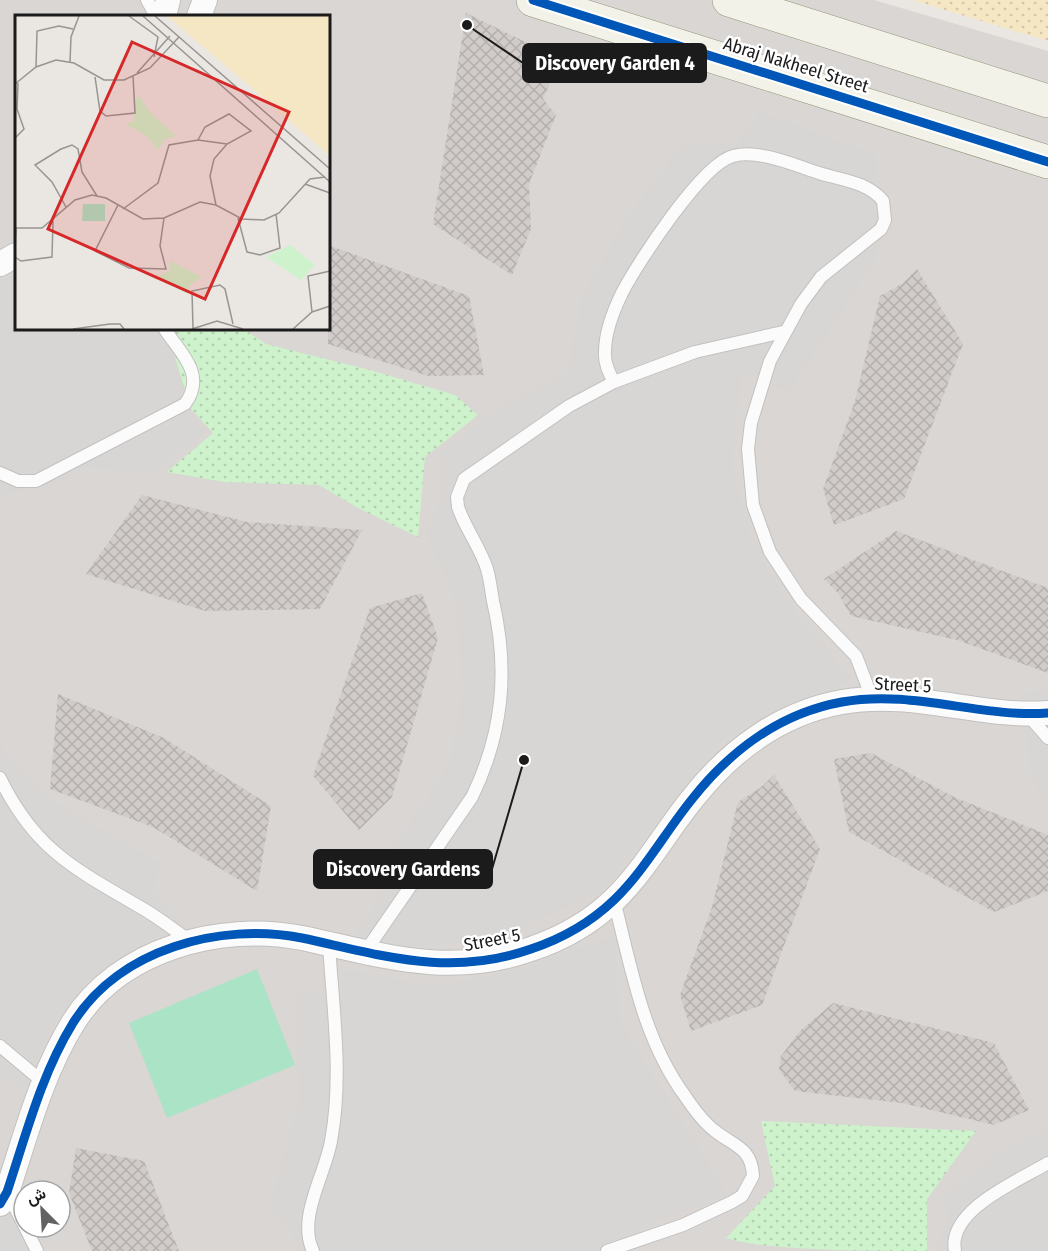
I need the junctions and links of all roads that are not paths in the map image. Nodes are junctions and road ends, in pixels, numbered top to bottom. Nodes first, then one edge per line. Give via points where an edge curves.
1 (147, 0) edge
2 (168, 0) edge
3 (205, 0) edge
4 (533, 0) edge
5 (729, 0) edge
6 (155, 15) edge
7 (164, 15) edge
8 (200, 15) edge
9 (1048, 101) edge
10 (1048, 162) edge
11 (15, 256) edge
12 (0, 264) edge
13 (165, 330) edge
14 (783, 332) junction
15 (614, 382) junction
16 (0, 473) edge
17 (872, 698) junction
18 (1038, 714) edge
19 (1048, 738) edge
20 (0, 778) edge
21 (614, 900) junction
22 (190, 941) junction
23 (329, 945) junction
24 (365, 952) junction
25 (0, 1046) edge
26 (43, 1083) junction
27 (1048, 1163) edge
28 (3, 1198) edge
29 (314, 1251) edge
30 (607, 1251) edge
31 (954, 1251) edge

1 - 6 lane
2 - 7 street
3 - 8 street
4 - 10 street, Abraj Nakheel Street
5 - 9 street
11 - 12 street
13 - 16 lane via 194,372 194,389 185,404 36,481 18,481
14 - 15 lane via 695,352
14 - 15 lane via 821,277 881,229 886,210 883,201 868,188 758,156 734,156 705,175 645,255 622,293 605,352
14 - 17 lane via 751,423 748,449 753,505 775,560 801,599 856,656
15 - 24 lane via 569,406 479,466 459,488 458,507 487,569 497,616 503,667 499,721 484,773 472,797
17 - 18 street, Street 5
17 - 21 street, Street 5 via 809,711 746,743 692,798 640,871
18 - 19 lane
20 - 22 lane via 33,831 65,862
21 - 24 street, Street 5 via 561,936 501,958 438,964 407,962
21 - 30 lane via 648,1026 664,1064 700,1116 748,1154 753,1176 742,1196 732,1202 683,1225
22 - 23 street, Street 5 via 248,933
22 - 26 street, Street 5 via 137,964 92,1001 75,1020
23 - 24 street, Street 5
23 - 29 lane via 336,1097 327,1162 308,1221 309,1242
25 - 26 lane
26 - 28 street, Street 5
27 - 31 lane via 967,1214 955,1234

